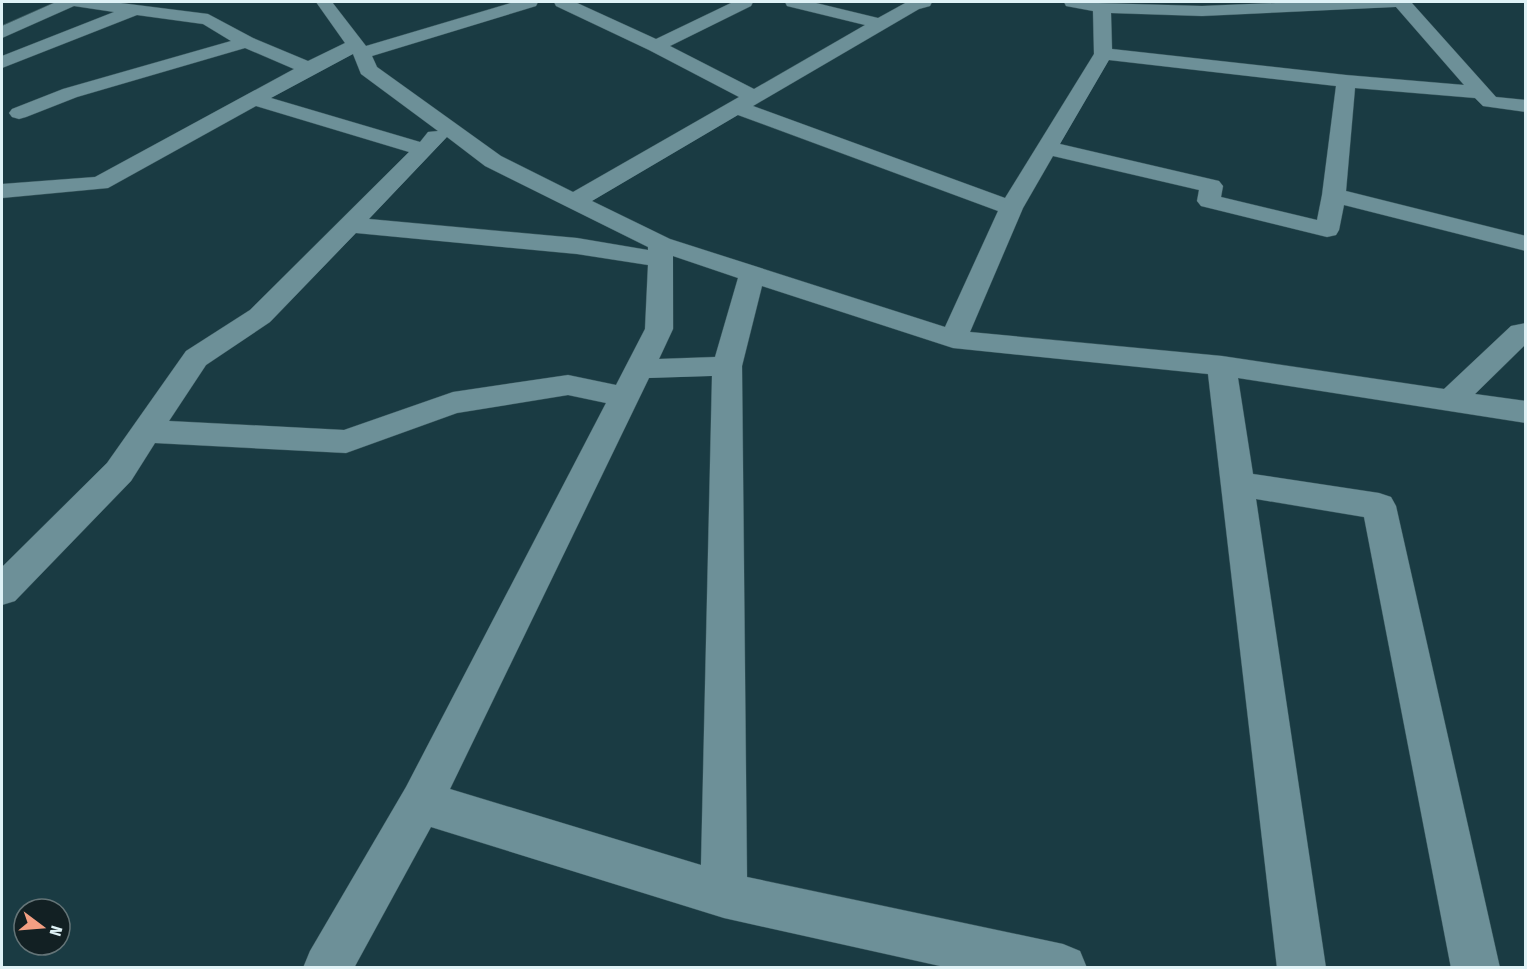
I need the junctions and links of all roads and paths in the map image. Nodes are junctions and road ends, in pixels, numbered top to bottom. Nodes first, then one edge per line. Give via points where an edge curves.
1 (69, 2) edge
2 (77, 2) edge
3 (324, 2) edge
4 (530, 2) edge
5 (562, 2) edge
6 (745, 2) edge
7 (793, 2) edge
8 (924, 2) edge
9 (1072, 2) edge
10 (1402, 2) edge
11 (1201, 6) edge
12 (1102, 7) junction
13 (136, 9) junction
14 (2, 12) edge
15 (32, 19) junction
16 (880, 24) junction
17 (2, 33) edge
18 (246, 42) junction
19 (656, 46) junction
20 (359, 49) junction
21 (1103, 54) junction
22 (2, 62) edge
23 (309, 68) junction
24 (1346, 81) junction
25 (1480, 92) junction
26 (254, 99) junction
27 (746, 102) junction
28 (1526, 106) edge
29 (19, 113) dead end
30 (446, 127) junction
31 (1047, 148) junction
32 (424, 150) junction
33 (2, 191) edge
34 (1334, 195) junction
35 (574, 201) junction
36 (1011, 208) junction
37 (350, 225) junction
38 (1526, 244) edge
39 (661, 252) junction
40 (752, 273) junction
41 (1526, 332) edge
42 (953, 339) junction
43 (727, 366) junction
44 (1222, 366) junction
45 (639, 369) junction
46 (625, 397) junction
47 (1450, 401) junction
48 (1526, 412) edge
49 (147, 431) junction
50 (1238, 484) junction
51 (2, 590) edge
52 (421, 802) junction
53 (724, 896) junction
54 (327, 968) edge
55 (1063, 968) edge
56 (1302, 968) edge
57 (1476, 968) edge

1 - 15 street
2 - 13 street
3 - 20 street
4 - 20 street
5 - 19 street
6 - 19 street
7 - 16 street
8 - 16 street via 913,4
9 - 12 street
10 - 11 street
10 - 25 street
11 - 12 street
12 - 21 street
13 - 18 street via 208,19
13 - 22 street
14 - 15 street
15 - 17 street
16 - 27 street
18 - 23 street
18 - 29 street via 70,93
19 - 27 street
20 - 23 street
20 - 30 street via 368,70
21 - 24 street
21 - 31 street
23 - 26 street
24 - 25 street
24 - 34 street
25 - 28 street via 1490,102
26 - 32 street
26 - 33 street via 100,183
27 - 35 street
27 - 36 street
30 - 32 street
30 - 35 street via 493,161
31 - 34 street via 1211,186 1209,201 1327,230
31 - 36 street
32 - 37 street
34 - 38 street
35 - 39 street
36 - 42 street
37 - 39 street
37 - 49 street via 260,316 195,358
39 - 40 street
39 - 45 street via 659,329
40 - 42 street
40 - 43 street
41 - 47 street via 1521,332
42 - 44 street
43 - 45 street
43 - 53 street
44 - 47 street
44 - 50 street
45 - 46 street
46 - 49 street via 568,385 453,403 346,442
46 - 52 street
47 - 48 street
49 - 51 street via 119,472
50 - 56 street
50 - 57 street via 1379,506
52 - 53 street
52 - 54 street
53 - 55 street

